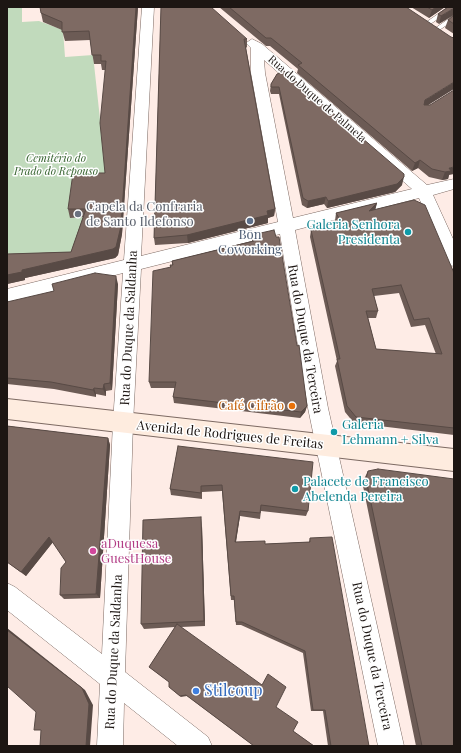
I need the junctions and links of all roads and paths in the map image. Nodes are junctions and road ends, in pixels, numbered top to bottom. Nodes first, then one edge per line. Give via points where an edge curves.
1 (148, 7) edge
2 (452, 7) edge
3 (454, 17) edge
4 (427, 24) junction
5 (245, 37) edge
6 (448, 37) edge
7 (257, 47) junction
8 (454, 184) edge
9 (424, 191) junction
10 (285, 227) junction
11 (452, 251) edge
12 (132, 264) junction
13 (7, 296) edge
14 (7, 409) edge
15 (123, 423) junction
16 (326, 446) junction
17 (454, 460) edge
18 (7, 595) edge
19 (113, 677) junction
20 (110, 746) edge
21 (200, 746) edge
22 (391, 746) edge

1 - 12 street, Rua do Duque da Saldanha
2 - 4 lane
3 - 4 lane
4 - 6 street
5 - 7 street, Rua do Duque de Palmela
7 - 9 street, Rua do Duque de Palmela
7 - 10 street, Rua do Duque da Terceira via 258,73
8 - 9 street
9 - 10 street
9 - 11 street
10 - 12 street
10 - 16 street, Rua do Duque da Terceira
12 - 13 street
12 - 15 street, Rua do Duque da Saldanha
14 - 15 main road, Avenida de Rodrigues de Freitas
15 - 16 main road, Avenida de Rodrigues de Freitas
15 - 19 street, Rua do Duque da Saldanha
16 - 17 main road, Avenida de Rodrigues de Freitas
16 - 22 street, Rua do Duque da Terceira
18 - 19 street
19 - 20 street, Rua do Duque da Saldanha
19 - 21 street

